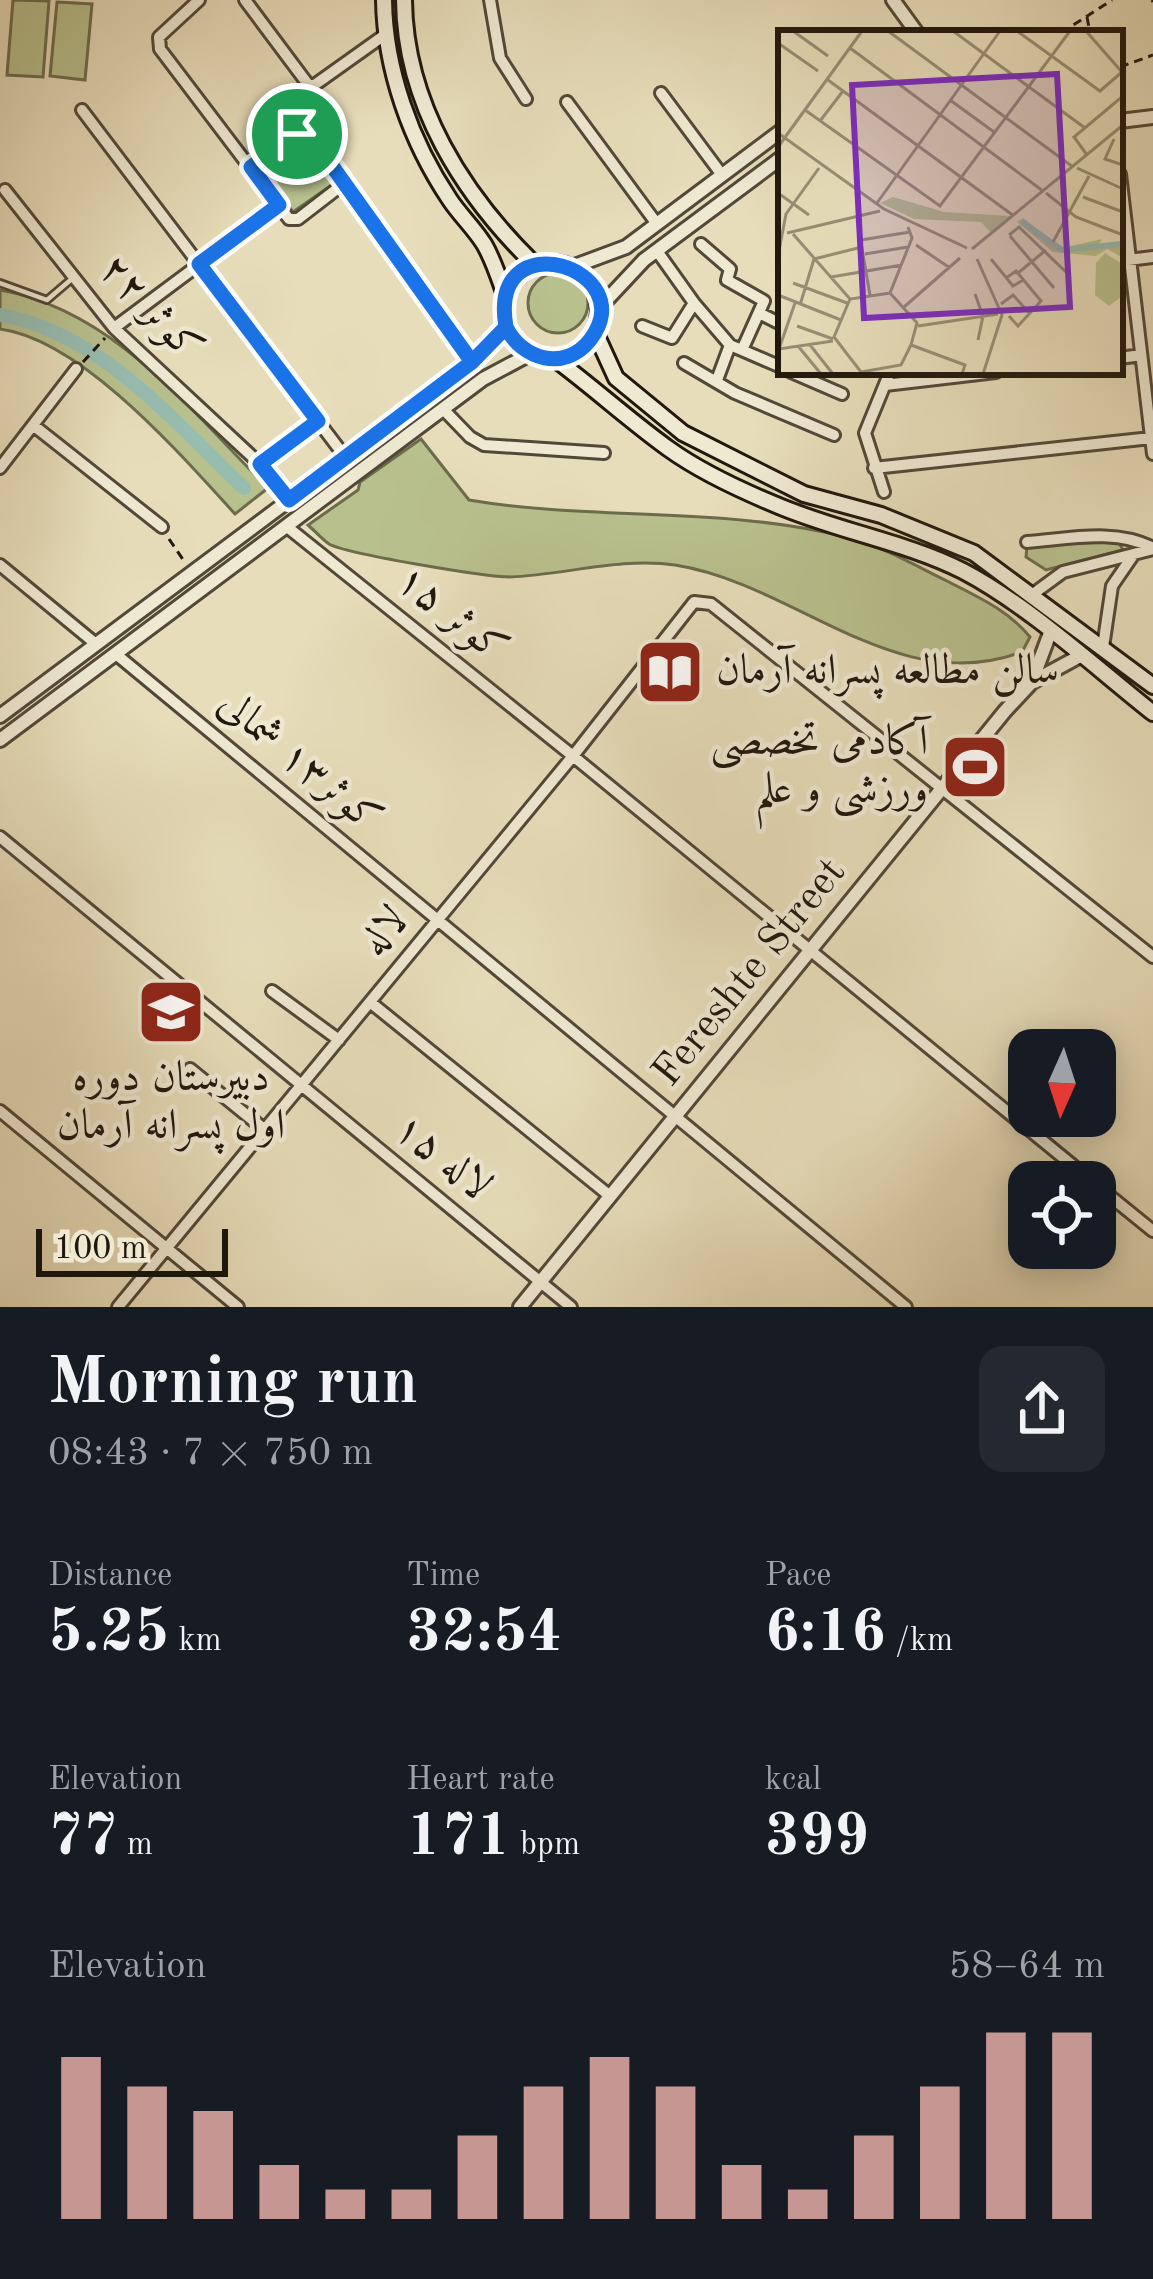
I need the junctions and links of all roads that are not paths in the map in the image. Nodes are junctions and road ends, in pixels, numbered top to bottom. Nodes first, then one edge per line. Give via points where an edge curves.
1 (199, 0) edge
2 (245, 0) edge
3 (384, 0) edge
4 (404, 0) edge
5 (490, 0) edge
6 (893, 0) edge
7 (914, 30) edge
8 (386, 34) junction
9 (661, 93) dead end
10 (526, 99) dead end
11 (567, 102) dead end
12 (82, 110) dead end
13 (1153, 117) edge
14 (1123, 122) edge
15 (778, 133) edge
16 (778, 160) edge
17 (251, 167) junction
18 (722, 175) junction
19 (346, 182) junction
20 (5, 190) dead end
21 (279, 205) junction
22 (657, 224) junction
23 (1123, 226) edge
24 (701, 244) dead end
25 (657, 250) junction
26 (1153, 257) edge
27 (1125, 260) edge
28 (199, 264) junction
29 (535, 265) junction
30 (572, 267) junction
31 (74, 278) junction
32 (0, 283) edge
33 (426, 293) road end
34 (506, 295) junction
35 (694, 303) junction
36 (600, 307) junction
37 (759, 313) junction
38 (778, 322) edge
39 (642, 326) dead end
40 (506, 327) junction
41 (114, 328) junction
42 (595, 332) junction
43 (736, 348) junction
44 (530, 354) junction
45 (1141, 355) junction
46 (1123, 358) edge
47 (555, 359) junction
48 (684, 363) dead end
49 (778, 367) edge
50 (76, 369) road end
51 (798, 375) edge
52 (889, 375) edge
53 (970, 375) edge
54 (717, 380) junction
55 (885, 385) junction
56 (842, 394) dead end
57 (1149, 395) edge
58 (443, 409) junction
59 (318, 421) junction
60 (33, 424) junction
61 (834, 435) dead end
62 (1151, 438) edge
63 (604, 453) dead end
64 (1153, 454) edge
65 (346, 458) junction
66 (0, 468) edge
67 (874, 469) junction
68 (884, 492) dead end
69 (286, 526) junction
70 (162, 527) road end
71 (1027, 542) dead end
72 (1153, 549) edge
73 (1136, 552) junction
74 (0, 565) edge
75 (1033, 594) junction
76 (1050, 633) junction
77 (97, 644) junction
78 (1103, 647) junction
79 (117, 655) junction
80 (1080, 656) junction
81 (1032, 682) junction
82 (1153, 686) edge
83 (1153, 712) edge
84 (0, 716) edge
85 (0, 740) edge
86 (574, 756) junction
87 (944, 787) junction
88 (0, 837) edge
89 (438, 920) junction
90 (811, 950) junction
91 (1153, 957) edge
92 (272, 991) dead end
93 (370, 1002) junction
94 (339, 1040) junction
95 (190, 1069) dead end
96 (301, 1086) junction
97 (0, 1112) edge
98 (676, 1116) junction
99 (265, 1130) junction
100 (1067, 1161) edge
101 (610, 1196) junction
102 (1116, 1201) edge
103 (1153, 1231) edge
104 (166, 1249) junction
105 (541, 1282) junction
106 (118, 1307) edge
107 (238, 1307) edge
108 (520, 1307) edge
109 (572, 1307) edge
110 (906, 1307) edge

1 - 17 street via 159,37 160,49
2 - 8 street via 313,86
3 - 8 main road
4 - 29 main road via 424,106 444,148 502,233
5 - 10 street via 500,58
6 - 7 street
8 - 34 main road via 425,158 486,246
9 - 18 street
11 - 22 street
12 - 28 street
13 - 14 street
15 - 18 street
16 - 25 street
17 - 19 street via 304,133
17 - 21 street
18 - 22 street
19 - 21 street via 298,219
19 - 33 street
20 - 31 street, کوثر ۲۲
21 - 28 street
22 - 30 street via 626,247
23 - 27 street
24 - 37 street via 730,268 727,280 764,301
25 - 35 street
25 - 36 street
26 - 27 street
27 - 45 street
28 - 41 street
28 - 59 street
29 - 30 main road
29 - 34 main road
30 - 36 main road via 592,284
31 - 32 lane via 47,300
31 - 41 street, کوثر ۲۲
34 - 40 main road
35 - 39 street via 672,338
35 - 43 street
36 - 42 main road
37 - 38 street
37 - 43 street
40 - 44 main road
40 - 65 street
41 - 59 street, کوثر ۲۲ via 260,464
42 - 47 main road via 578,351
42 - 75 main road via 616,379 712,451 804,494 974,553
43 - 49 street
43 - 54 street
44 - 47 main road
44 - 58 street
45 - 46 street
45 - 57 street
47 - 76 main road via 702,469 963,572
48 - 54 street
50 - 60 street
51 - 56 street
52 - 55 street
53 - 55 street
54 - 61 street
55 - 67 street via 865,433
57 - 62 street
58 - 63 street via 484,445
58 - 69 street
59 - 65 street
60 - 66 street
60 - 70 street
62 - 64 street
62 - 67 street
65 - 77 street
67 - 68 street
69 - 79 street
69 - 86 street, کوثر ۱۵
71 - 72 street via 1100,536
72 - 73 street
73 - 75 street via 1064,572
73 - 78 street via 1112,586
74 - 77 street
75 - 78 main road
76 - 80 main road
76 - 81 street, Fereshte Street
77 - 84 street
78 - 82 main road
79 - 85 street
79 - 89 street, کوثر۱۳ شمالی
80 - 81 street, Fereshte Street
80 - 83 main road
81 - 87 street, Fereshte Street
86 - 87 street, لاله via 702,600
86 - 89 street, لاله
86 - 90 street, کوثر ۱۵
87 - 90 street, Fereshte Street
87 - 91 street
88 - 96 street, لاله ۱۵
89 - 93 street, لاله
89 - 98 street, کوثر۱۳ شمالی
90 - 98 street, Fereshte Street
90 - 100 street, کوثر ۱۵
92 - 94 street
93 - 94 street, لاله
93 - 101 street
94 - 96 street, لاله
95 - 99 street
96 - 99 street, لاله
96 - 105 street, لاله ۱۵
97 - 104 street
98 - 101 street, Fereshte Street
98 - 110 street, کوثر۱۳ شمالی
99 - 104 street, لاله
101 - 105 street, Fereshte Street
102 - 103 street, کوثر ۱۵
104 - 106 street, لاله
104 - 107 street
105 - 108 street, Fereshte Street
105 - 109 street, لاله ۱۵

